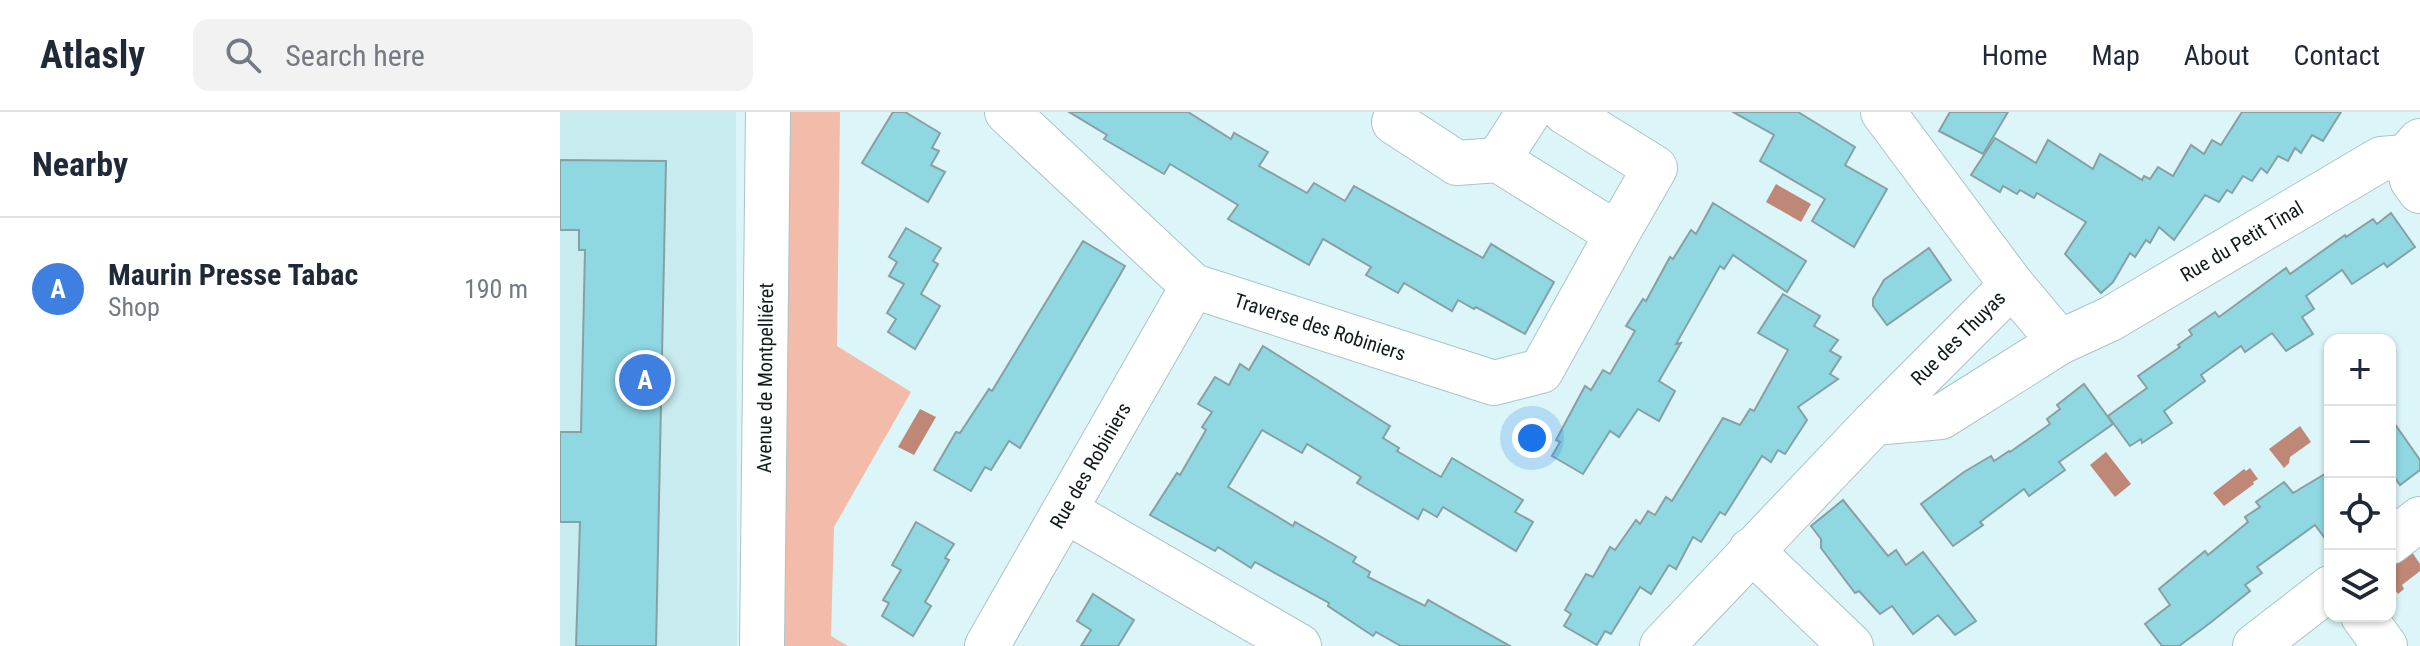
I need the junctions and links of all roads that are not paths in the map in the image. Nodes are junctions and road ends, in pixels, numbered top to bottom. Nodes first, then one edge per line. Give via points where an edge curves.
1 (768, 112) edge
2 (1007, 112) edge
3 (1529, 112) edge
4 (1565, 112) edge
5 (1883, 112) edge
6 (1394, 122) dead end
7 (1498, 160) junction
8 (2415, 163) edge
9 (1617, 234) junction
10 (2012, 285) junction
11 (1193, 286) junction
12 (2060, 342) junction
13 (1874, 423) junction
14 (1066, 511) junction
15 (2420, 519) edge
16 (2396, 537) edge
17 (1751, 550) junction
18 (2324, 597) edge
19 (2367, 622) edge
20 (2302, 632) edge
21 (762, 646) edge
22 (987, 646) edge
23 (1299, 646) edge
24 (1662, 646) edge
25 (1851, 646) edge
26 (2255, 646) edge
27 (2385, 646) edge

1 - 21 street, Avenue de Montpelliéret
2 - 11 street, Traverse des Robiniers
3 - 7 street
4 - 9 street, Traverse des Robiniers via 1655,168
5 - 10 street
6 - 7 street via 1457,163
7 - 9 street
8 - 12 street, Rue du Petit Tinal via 2381,159 2110,319
9 - 11 street, Traverse des Robiniers via 1541,371 1494,383
10 - 12 street, Rue des Thuyas
10 - 13 street, Rue des Thuyas
11 - 14 street, Rue des Robiniers
12 - 13 street, Rue des Thuyas via 1941,417
13 - 17 street, Rue des Thuyas
14 - 22 street, Rue des Robiniers
14 - 23 street
15 - 16 street
17 - 24 street, Rue des Thuyas
17 - 25 street
18 - 20 street
19 - 27 street
20 - 26 street

